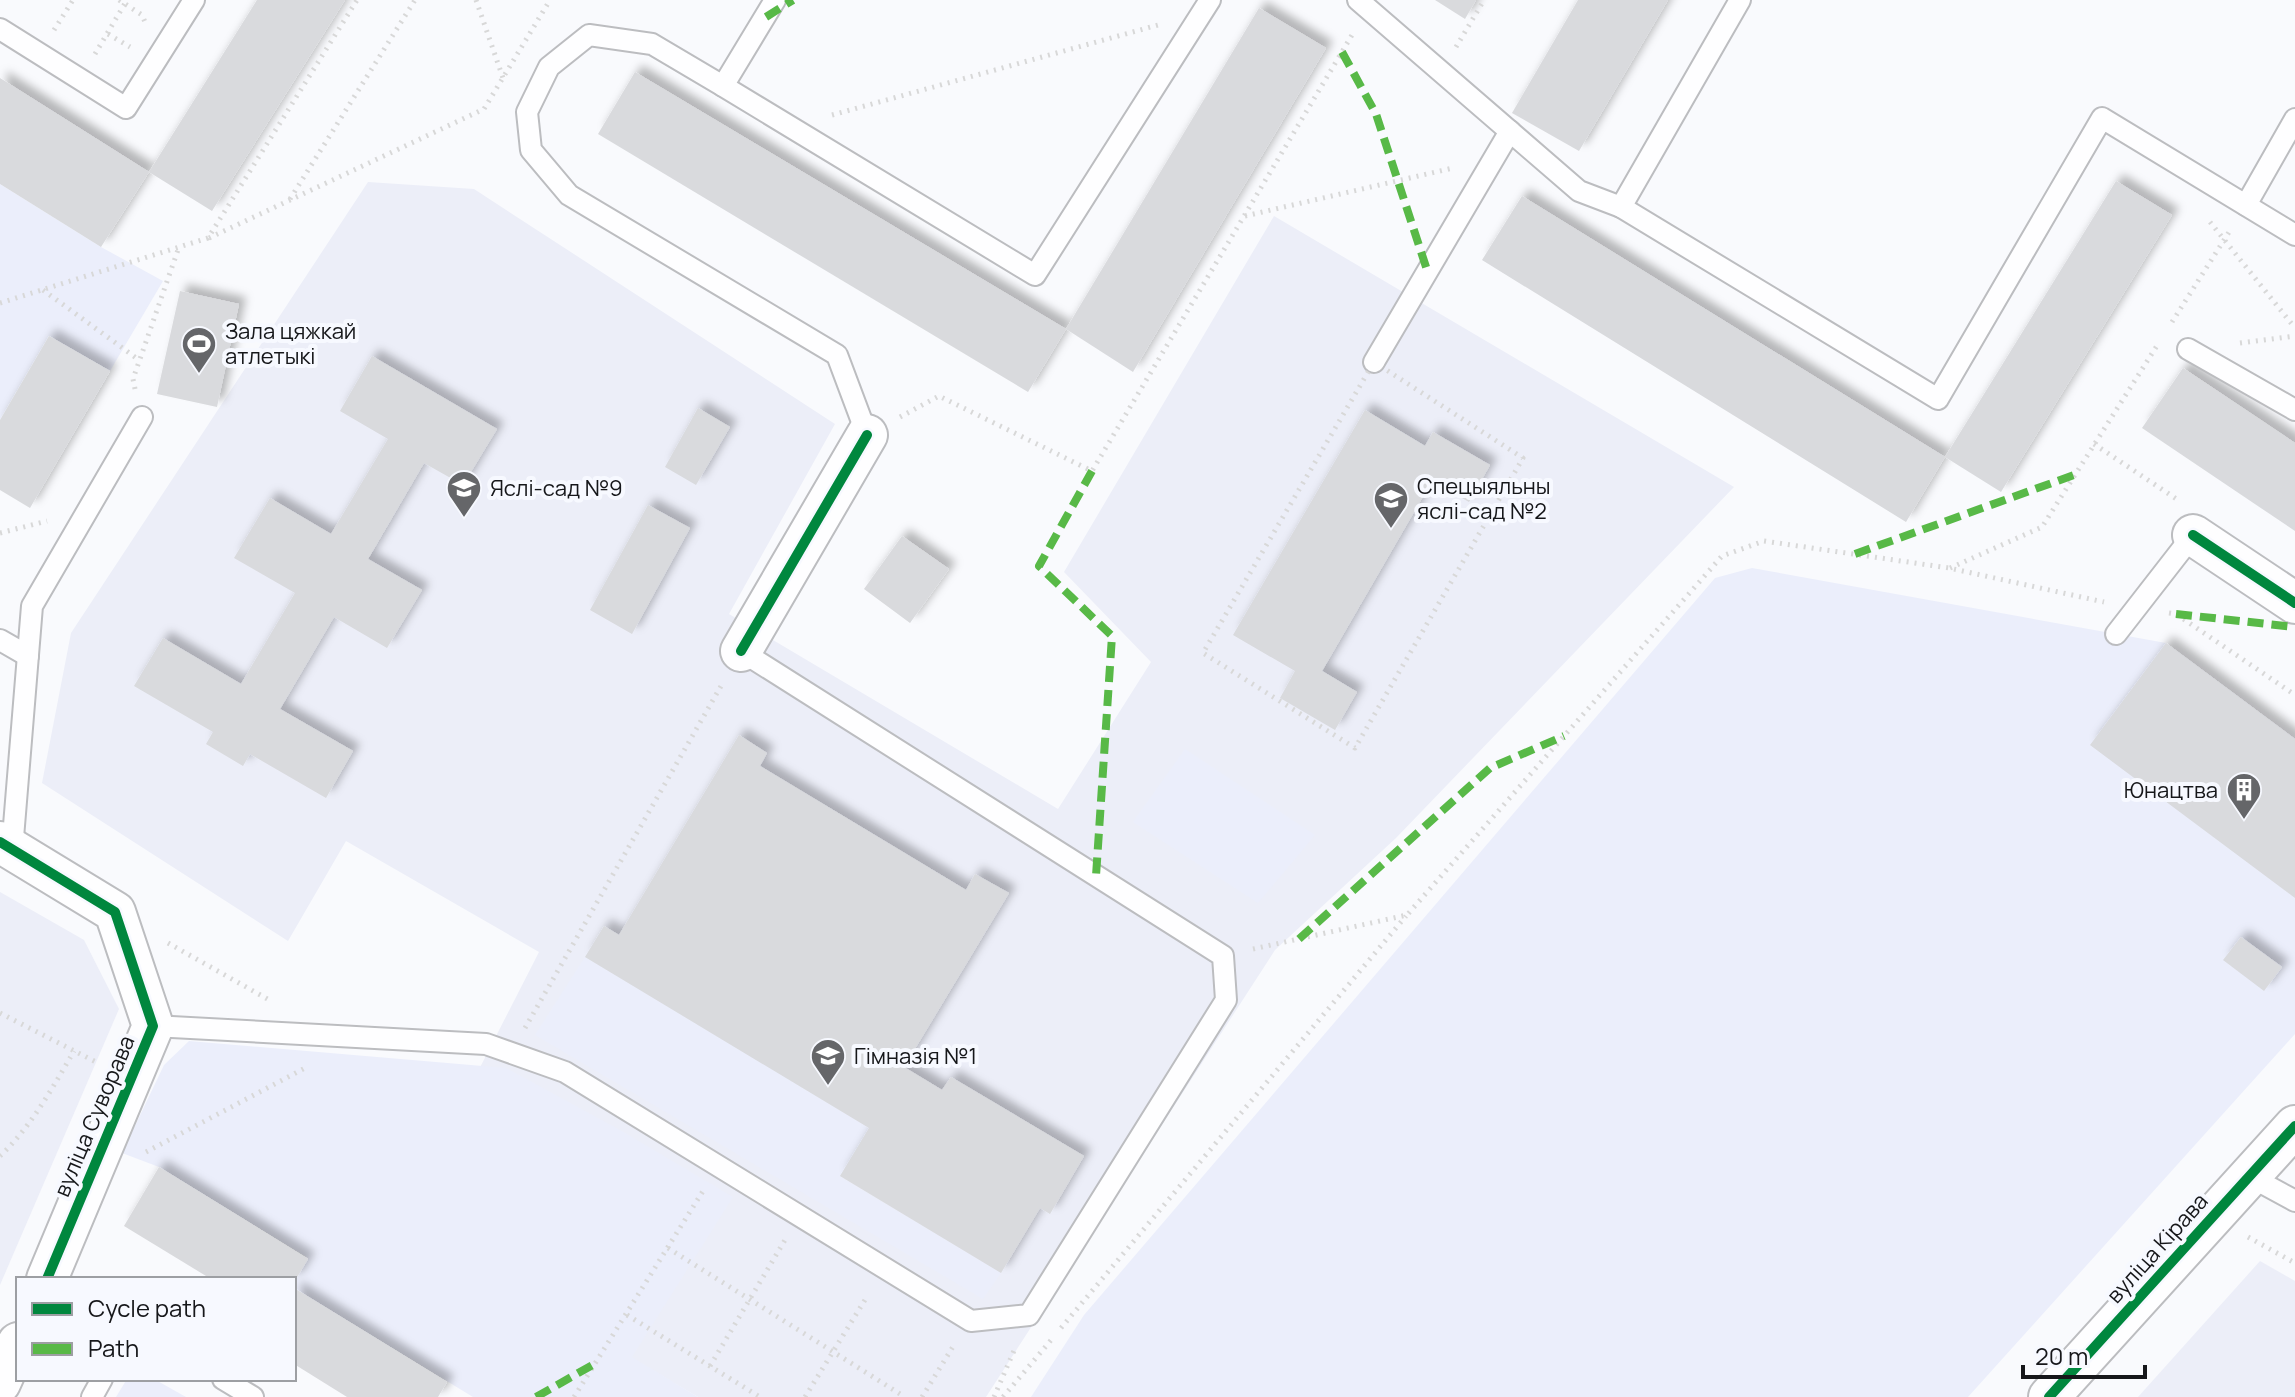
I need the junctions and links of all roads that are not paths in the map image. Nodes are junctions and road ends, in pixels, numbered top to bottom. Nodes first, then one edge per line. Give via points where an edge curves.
1 (194, 0) edge
2 (775, 0) edge
3 (1740, 0) edge
4 (1363, 4) edge
5 (1206, 7) edge
6 (0, 29) edge
7 (723, 86) junction
8 (2295, 119) edge
9 (1510, 131) junction
10 (2246, 205) junction
11 (1621, 207) junction
12 (2295, 235) edge
13 (2188, 349) dead end
14 (1374, 362) road end
15 (2295, 410) edge
16 (142, 417) road end
17 (867, 435) joint
18 (2193, 535) joint
19 (2295, 603) edge
20 (2116, 634) dead end
21 (0, 640) edge
22 (741, 651) joint
23 (28, 656) junction
24 (6, 846) edge
25 (153, 1026) junction
26 (2295, 1126) edge
27 (2249, 1176) junction
28 (2295, 1201) edge
29 (51, 1277) edge
30 (16, 1347) edge
31 (226, 1381) edge
32 (0, 1383) edge
33 (253, 1397) edge
34 (2049, 1397) edge

1 - 6 lane via 126,108
2 - 7 lane
3 - 11 lane
4 - 9 lane
5 - 7 lane via 1035,275
7 - 17 lane via 652,44 589,35 549,67 527,112 531,150 569,195 837,355
8 - 10 lane
9 - 11 lane via 1579,191
9 - 14 lane
10 - 11 lane via 2102,118 1938,399
10 - 12 lane
13 - 15 lane
16 - 23 lane via 32,606
17 - 22 street
18 - 19 street
18 - 20 lane
21 - 23 lane
22 - 25 lane via 1223,956 1226,1000 1029,1315 971,1321 565,1072 486,1044
23 - 24 lane
24 - 25 street, вуліца Суворава via 115,912
25 - 29 street, вуліца Суворава
26 - 27 street, вуліца Кірава
27 - 28 lane
27 - 34 street, вуліца Кірава
30 - 32 street
31 - 33 lane

